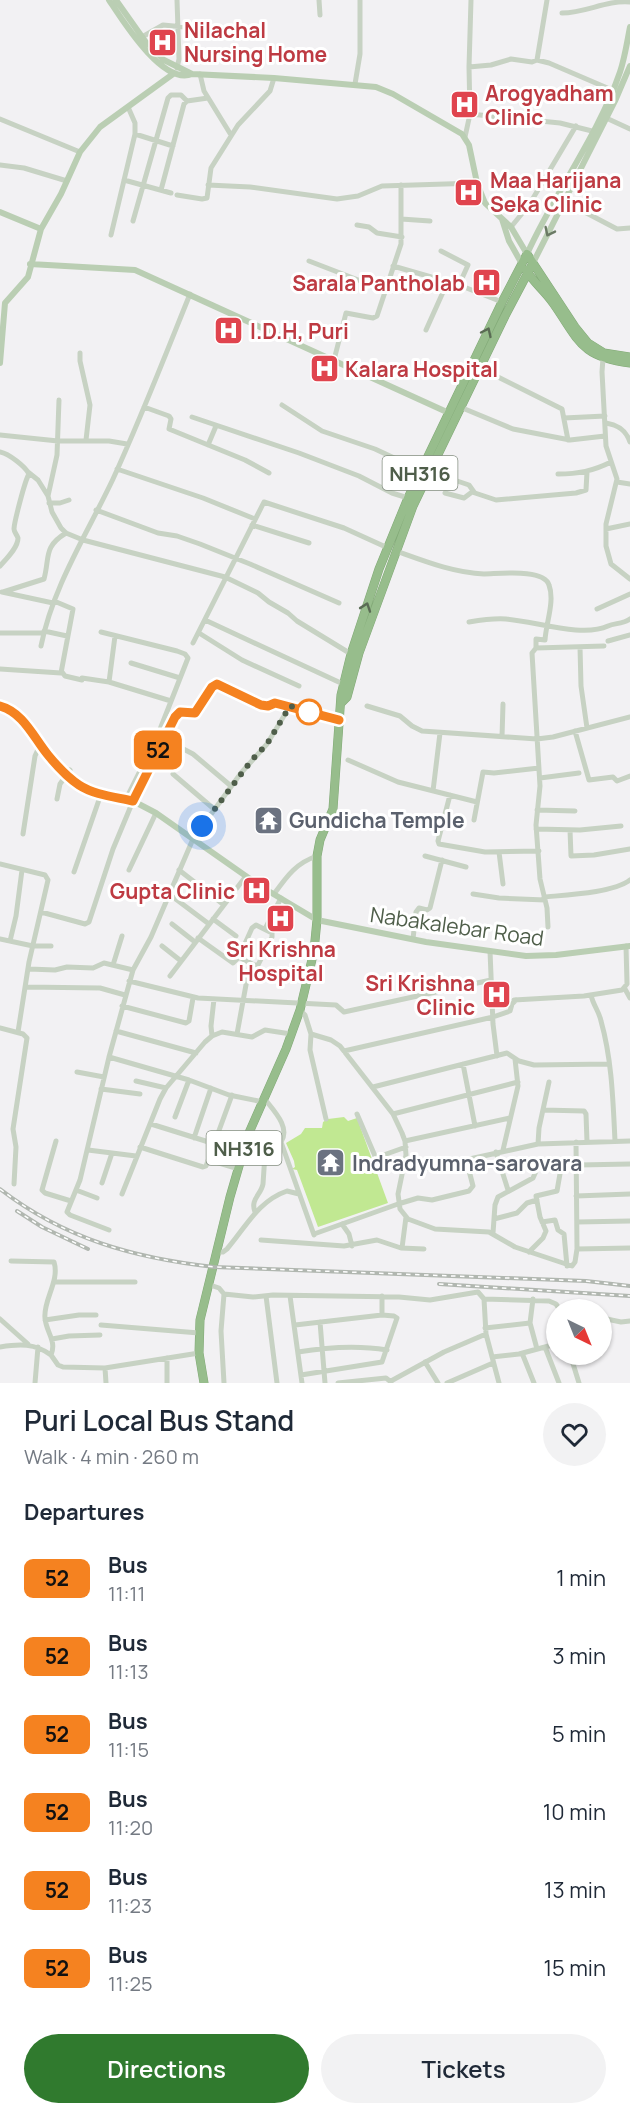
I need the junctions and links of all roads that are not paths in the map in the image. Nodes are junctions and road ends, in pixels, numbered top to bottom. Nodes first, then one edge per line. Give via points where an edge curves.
1 (109, 0) edge
2 (116, 0) edge
3 (177, 0) edge
4 (319, 0) edge
5 (360, 0) edge
6 (471, 0) edge
7 (547, 0) edge
8 (630, 2) edge
9 (562, 13) dead end
10 (320, 15) dead end
11 (178, 26) junction
12 (630, 27) edge
13 (226, 31) dead end
14 (142, 37) junction
15 (537, 60) junction
16 (469, 66) junction
17 (630, 66) edge
18 (175, 71) junction
19 (196, 74) junction
20 (274, 78) junction
21 (355, 84) junction
22 (612, 90) junction
23 (208, 98) junction
24 (187, 100) junction
25 (128, 107) junction
26 (470, 114) junction
27 (603, 117) junction
28 (0, 119) edge
29 (576, 126) junction
30 (630, 129) edge
31 (592, 132) junction
32 (135, 134) junction
33 (231, 135) junction
34 (465, 137) junction
35 (156, 142) junction
36 (173, 146) junction
37 (80, 152) junction
38 (0, 165) edge
39 (124, 180) junction
40 (67, 181) junction
41 (477, 183) junction
42 (208, 185) junction
43 (401, 185) junction
44 (143, 186) junction
45 (161, 190) junction
46 (556, 197) junction
47 (564, 201) junction
48 (0, 212) edge
49 (401, 219) junction
50 (502, 219) junction
51 (133, 221) dead end
52 (430, 221) dead end
53 (357, 225) dead end
54 (511, 227) junction
55 (630, 228) edge
56 (41, 229) junction
57 (111, 236) dead end
58 (402, 237) junction
59 (441, 251) dead end
60 (527, 254) junction
61 (309, 261) dead end
62 (533, 263) junction
63 (30, 264) junction
64 (522, 264) junction
65 (393, 266) junction
66 (527, 273) junction
67 (448, 281) junction
68 (459, 285) junction
69 (386, 288) junction
70 (190, 294) junction
71 (502, 302) junction
72 (426, 330) dead end
73 (80, 353) dead end
74 (630, 357) edge
75 (603, 358) junction
76 (334, 360) junction
77 (0, 363) edge
78 (630, 363) edge
79 (492, 374) dead end
80 (59, 400) dead end
81 (282, 405) dead end
82 (457, 406) junction
83 (144, 407) junction
84 (449, 413) junction
85 (605, 416) junction
86 (192, 417) dead end
87 (564, 418) junction
88 (606, 423) junction
89 (216, 426) junction
90 (0, 435) edge
91 (606, 436) junction
92 (86, 440) junction
93 (568, 440) junction
94 (58, 441) junction
95 (630, 442) edge
96 (127, 444) junction
97 (208, 445) junction
98 (0, 452) edge
99 (611, 462) junction
100 (117, 469) junction
101 (426, 470) junction
102 (28, 472) junction
103 (587, 472) junction
104 (269, 473) dead end
105 (558, 474) dead end
106 (617, 482) junction
107 (630, 484) edge
108 (474, 492) junction
109 (445, 493) dead end
110 (48, 496) junction
111 (408, 498) junction
112 (69, 500) dead end
113 (49, 503) junction
114 (96, 510) junction
115 (255, 519) junction
116 (630, 524) edge
117 (252, 525) junction
118 (606, 529) junction
119 (66, 533) junction
120 (83, 540) junction
121 (309, 543) dead end
122 (392, 549) junction
123 (234, 559) junction
124 (0, 566) edge
125 (225, 577) junction
126 (630, 579) edge
127 (1, 592) edge
128 (630, 594) edge
129 (53, 602) junction
130 (339, 603) dead end
131 (597, 609) dead end
132 (630, 619) edge
133 (205, 620) junction
134 (469, 622) dead end
135 (546, 627) junction
136 (44, 632) junction
137 (101, 632) dead end
138 (0, 633) edge
139 (199, 633) junction
140 (630, 635) edge
141 (67, 636) junction
142 (116, 636) junction
143 (193, 643) dead end
144 (41, 646) dead end
145 (580, 647) junction
146 (536, 648) junction
147 (351, 654) junction
148 (131, 663) dead end
149 (0, 669) edge
150 (62, 672) junction
151 (180, 678) junction
152 (109, 682) junction
153 (343, 684) junction
154 (300, 686) dead end
155 (171, 701) junction
156 (341, 703) junction
157 (503, 704) dead end
158 (0, 706) edge
159 (290, 706) dead end
160 (367, 706) dead end
161 (630, 717) edge
162 (587, 728) junction
163 (575, 731) junction
164 (440, 733) junction
165 (502, 737) junction
166 (537, 738) junction
167 (170, 742) dead end
168 (40, 745) junction
169 (348, 760) dead end
170 (539, 768) junction
171 (68, 772) junction
172 (579, 773) dead end
173 (173, 774) dead end
174 (630, 776) edge
175 (540, 778) junction
176 (231, 786) junction
177 (433, 791) junction
178 (101, 794) junction
179 (450, 795) junction
180 (57, 799) dead end
181 (130, 800) junction
182 (477, 802) junction
183 (214, 809) junction
184 (537, 810) junction
185 (575, 811) dead end
186 (156, 813) junction
187 (474, 820) dead end
188 (621, 826) dead end
189 (536, 829) junction
190 (570, 830) junction
191 (23, 834) dead end
192 (193, 839) junction
193 (442, 845) junction
194 (630, 849) edge
195 (539, 851) junction
196 (499, 852) junction
197 (317, 856) junction
198 (425, 856) dead end
199 (440, 860) junction
200 (0, 864) edge
201 (466, 867) dead end
202 (22, 870) junction
203 (129, 870) dead end
204 (179, 870) junction
205 (74, 872) dead end
206 (246, 876) junction
207 (630, 880) edge
208 (503, 884) dead end
209 (169, 894) junction
210 (274, 894) junction
211 (474, 894) dead end
212 (281, 898) junction
213 (544, 899) junction
214 (224, 904) junction
215 (41, 912) junction
216 (317, 920) junction
217 (211, 921) junction
218 (172, 924) dead end
219 (548, 927) dead end
220 (266, 929) junction
221 (122, 936) dead end
222 (236, 936) dead end
223 (0, 939) edge
224 (413, 939) junction
225 (197, 940) junction
226 (10, 941) junction
227 (33, 946) junction
228 (51, 946) dead end
229 (162, 946) dead end
230 (628, 946) edge
231 (490, 951) junction
232 (239, 957) junction
233 (181, 961) junction
234 (250, 963) junction
235 (113, 965) junction
236 (29, 969) junction
237 (133, 970) junction
238 (170, 976) dead end
239 (491, 980) junction
240 (129, 981) junction
241 (26, 987) junction
242 (625, 988) junction
243 (125, 995) junction
244 (591, 995) junction
245 (193, 998) junction
246 (630, 998) edge
247 (214, 999) junction
248 (243, 1001) junction
249 (122, 1006) junction
250 (301, 1007) junction
251 (493, 1017) junction
252 (0, 1028) edge
253 (116, 1031) junction
254 (18, 1032) junction
255 (237, 1034) junction
256 (291, 1034) junction
257 (311, 1034) junction
258 (212, 1036) junction
259 (344, 1051) junction
260 (196, 1053) junction
261 (497, 1056) junction
262 (109, 1057) junction
263 (515, 1059) junction
264 (463, 1064) junction
265 (609, 1064) junction
266 (77, 1072) dead end
267 (104, 1077) junction
268 (177, 1077) junction
269 (189, 1080) junction
270 (136, 1081) dead end
271 (518, 1082) junction
272 (549, 1082) dead end
273 (372, 1087) junction
274 (166, 1088) junction
275 (211, 1088) junction
276 (101, 1089) junction
277 (140, 1094) dead end
278 (232, 1095) junction
279 (470, 1095) junction
280 (263, 1100) junction
281 (543, 1110) junction
282 (357, 1114) dead end
283 (393, 1114) junction
284 (175, 1118) dead end
285 (510, 1118) junction
286 (326, 1119) dead end
287 (151, 1124) junction
288 (475, 1126) junction
289 (248, 1135) junction
290 (194, 1138) junction
291 (266, 1139) junction
292 (56, 1141) dead end
293 (615, 1141) junction
294 (630, 1141) edge
295 (281, 1142) junction
296 (576, 1142) junction
297 (587, 1142) junction
298 (215, 1144) junction
299 (406, 1144) junction
300 (538, 1144) junction
301 (140, 1147) junction
302 (88, 1150) junction
303 (503, 1150) junction
304 (496, 1152) junction
305 (112, 1153) junction
306 (136, 1156) junction
307 (466, 1159) junction
308 (209, 1160) junction
309 (630, 1164) edge
310 (578, 1165) junction
311 (238, 1168) junction
312 (404, 1170) junction
313 (102, 1183) dead end
314 (14, 1184) dead end
315 (76, 1190) junction
316 (508, 1190) junction
317 (122, 1194) dead end
318 (299, 1194) junction
319 (630, 1194) edge
320 (576, 1196) junction
321 (97, 1198) dead end
322 (537, 1200) junction
323 (71, 1201) junction
324 (398, 1204) junction
325 (255, 1212) junction
326 (406, 1217) junction
327 (494, 1219) junction
328 (630, 1221) edge
329 (542, 1222) junction
330 (577, 1222) junction
331 (342, 1224) junction
332 (109, 1230) dead end
333 (493, 1233) junction
334 (314, 1234) junction
335 (261, 1240) dead end
336 (316, 1243) junction
337 (352, 1246) junction
338 (402, 1248) junction
339 (630, 1248) edge
340 (424, 1249) dead end
341 (577, 1249) junction
342 (217, 1252) junction
343 (529, 1252) junction
344 (10, 1261) dead end
345 (567, 1266) junction
346 (54, 1282) junction
347 (135, 1282) dead end
348 (210, 1285) junction
349 (224, 1294) junction
350 (266, 1296) junction
351 (290, 1296) junction
352 (382, 1296) junction
353 (484, 1299) junction
354 (533, 1299) junction
355 (546, 1301) edge
356 (96, 1315) dead end
357 (382, 1315) junction
358 (0, 1319) edge
359 (45, 1320) junction
360 (612, 1321) edge
361 (320, 1322) junction
362 (630, 1322) edge
363 (530, 1323) junction
364 (101, 1325) dead end
365 (295, 1325) junction
366 (485, 1331) junction
367 (199, 1333) junction
368 (100, 1335) dead end
369 (52, 1339) junction
370 (28, 1344) junction
371 (0, 1347) edge
372 (38, 1347) junction
373 (546, 1347) edge
374 (322, 1348) junction
375 (537, 1349) junction
376 (387, 1350) junction
377 (298, 1352) junction
378 (199, 1353) junction
379 (522, 1353) junction
380 (51, 1355) junction
381 (167, 1358) junction
382 (492, 1360) junction
383 (424, 1362) junction
384 (552, 1365) edge
385 (573, 1365) edge
386 (105, 1368) junction
387 (324, 1371) junction
388 (301, 1375) junction
389 (391, 1382) edge
390 (35, 1383) edge
391 (106, 1383) edge
392 (167, 1383) edge
393 (204, 1383) edge
394 (224, 1383) edge
395 (277, 1383) edge
396 (302, 1383) edge
397 (325, 1383) edge
398 (338, 1383) edge
399 (438, 1383) edge
400 (447, 1383) edge
401 (499, 1383) edge
402 (534, 1383) edge
403 (558, 1383) edge
404 (579, 1383) edge

1 - 18 main road via 139,42 160,64
2 - 14 main road
3 - 11 street
4 - 10 street
5 - 21 street via 360,54
6 - 16 street
7 - 15 street
8 - 9 street via 615,0
11 - 13 street
11 - 14 street via 163,25
11 - 18 street
12 - 22 main road
14 - 18 main road
15 - 16 street
15 - 22 street
16 - 26 street
17 - 27 main road
18 - 19 main road via 187,76
18 - 25 main road
19 - 20 main road
19 - 23 street
20 - 21 main road
20 - 33 street via 268,94
21 - 34 main road via 393,93
22 - 27 main road
23 - 24 street
23 - 33 street
24 - 35 street via 181,95 169,96
24 - 36 street
25 - 32 street
25 - 37 main road via 100,127
26 - 29 street
26 - 34 street
27 - 30 street
27 - 31 main road
27 - 47 main road
28 - 37 street
29 - 31 street
29 - 54 street via 529,205
31 - 46 main road
32 - 35 street
32 - 39 street
33 - 42 street via 211,168
34 - 41 main road
35 - 36 street
35 - 44 street
36 - 45 street
37 - 40 main road
38 - 40 street
39 - 44 street
39 - 57 street
40 - 56 main road
41 - 43 street
41 - 50 main road via 485,202
42 - 43 street via 337,200 382,186
42 - 45 street via 205,199
43 - 49 street
44 - 45 street
44 - 51 street
46 - 47 street
46 - 60 main road
47 - 55 street via 617,229
47 -> 62 main road
48 - 56 main road
49 - 52 street
49 - 58 street
50 - 54 main road
50 - 64 main road
53 - 58 street
54 - 60 main road
56 - 63 main road
58 - 65 street
59 - 68 street via 468,265
60 - 62 highway
60 - 64 highway, NH316
61 - 69 street
62 - 66 highway, NH316
62 - 74 highway via 588,343 604,353
63 - 70 main road via 135,270
63 - 77 main road via 26,281 5,303
64 - 66 highway
64 - 71 highway, NH316
65 - 67 street
65 - 69 street
66 - 75 highway via 584,347
66 - 82 highway, NH316
67 - 68 street
67 - 72 street
68 - 71 street
69 - 76 street via 375,317 346,314
70 - 76 main road
70 - 83 street
82 -> 71 highway, NH316
73 - 92 street via 90,405
75 - 78 highway
75 - 85 street
76 - 84 main road
79 - 87 street via 560,407
80 - 94 street
81 - 101 street via 322,431
82 - 84 highway, NH316
82 - 93 street via 513,429
82 - 101 highway, NH316
83 - 96 street
83 - 97 street via 169,416 169,429
84 - 101 highway, NH316
85 - 87 street
85 - 88 street
86 - 89 street
87 - 93 street
88 - 91 street
88 - 95 street via 621,428
89 - 97 street
89 - 111 street via 298,453
90 - 94 street
91 - 93 street
91 - 99 street
92 - 94 street
92 - 96 street
94 - 110 street
96 - 100 street
97 - 104 street
98 - 102 street via 10,454
99 - 103 street
99 - 106 street
100 - 114 street
100 - 115 street
101 - 108 street via 469,485
101 - 111 highway, NH316
101 - 122 highway, NH316
102 - 110 street
102 - 124 street via 14,529 17,541
103 - 105 street
103 - 108 street via 586,490 576,493 496,500
106 - 107 street
106 - 118 street
108 - 109 street via 464,498
110 - 113 street
111 - 122 highway, NH316
112 - 113 street
113 - 119 street
114 - 120 street
114 - 123 street
115 - 117 street
115 - 122 street via 266,501
116 - 118 street
117 - 121 street
117 - 123 street
118 - 126 street via 609,559
119 - 120 street
119 - 127 street via 51,546 44,579
120 - 125 street
120 - 129 street
122 - 135 street via 465,572 535,574 549,585
147 -> 122 highway, NH316
122 - 156 highway, NH316 via 347,697
123 - 125 street
123 - 130 street
125 - 133 street
125 - 147 street via 258,593
127 - 129 street
128 - 131 street
129 - 136 street
129 - 141 street via 73,609
132 - 135 street via 602,630
133 - 139 street
133 - 153 street
134 - 135 street via 507,619
135 - 146 street via 545,640 536,639
136 - 138 street
136 - 141 street
136 - 144 street
137 - 142 street
139 - 143 street
139 - 154 street via 242,660
140 - 145 street
141 - 150 street
142 - 151 street via 185,654 188,661
142 - 152 street
145 - 146 street
145 - 162 street
146 - 166 street via 532,653
147 - 153 highway, NH316
148 - 151 street
149 - 150 street
150 - 152 street via 66,676
151 - 155 street
152 - 155 street
153 - 156 highway, NH316
155 - 181 street
156 - 197 highway, NH316 via 333,809
157 - 165 street
158 - 168 main road via 18,716
159 - 176 street via 267,744
160 - 164 street via 400,716 416,729
161 - 162 street
162 - 163 street
163 - 166 street
163 - 174 street via 589,780 613,777 617,781
164 - 165 street
164 - 177 street
165 - 166 street
166 - 170 street
167 - 176 street via 193,754
168 - 171 main road
168 - 191 street
169 - 177 street via 398,782
170 - 175 street
170 - 182 street via 483,772
171 - 178 main road via 81,786
171 - 180 street
172 - 175 street
173 - 183 street
175 - 184 street
176 - 183 street
177 - 179 street
178 - 181 main road
178 - 205 street
179 - 182 street
179 - 193 street via 438,841
181 - 186 main road
181 - 215 street via 89,922
182 - 187 street
183 - 192 street
184 - 185 street
184 - 189 street
186 - 192 main road
186 - 203 street
188 - 190 street
189 - 190 street
189 - 195 street
190 - 194 street via 571,856
192 - 204 street
192 - 206 main road
193 - 196 street
193 - 199 street
195 - 196 street
195 - 213 street
196 - 208 street
197 - 210 street via 294,868
197 - 216 highway, NH316
198 - 199 street
199 - 201 street
199 - 224 street via 430,908 419,908 416,912
200 - 202 street
202 - 215 street via 48,878
202 - 226 street
204 - 209 street
204 - 214 street
206 - 210 main road
206 - 214 street
207 - 213 street via 621,886
209 - 217 street
209 - 237 street
210 - 212 main road
211 - 213 street
212 - 216 main road
212 - 220 street
213 - 219 street
214 - 217 street
215 - 227 street
216 - 224 main road, Nabakalebar Road
216 - 250 highway, NH316
217 - 222 street
217 - 225 street
218 - 225 street
220 - 232 street via 254,926
220 - 234 street via 272,937 260,963
221 - 235 street
223 - 226 street
224 - 231 main road, Nabakalebar Road
225 - 232 street via 233,963
225 - 233 street
226 - 227 street
227 - 228 street
227 - 236 street
229 - 233 street
230 - 231 main road, Nabakalebar Road via 540,956
230 - 242 street
231 - 239 street
232 - 234 street
233 - 238 street
234 - 248 street
235 - 236 street
235 - 237 street
236 - 241 street
237 - 240 street
239 - 250 street via 346,1012 336,1005
239 - 251 street
240 - 243 street
240 - 245 street
241 - 243 street via 100,988
241 - 254 street
242 - 244 street
242 - 246 street
243 - 249 street
244 - 251 street via 514,1000 510,1011
244 - 265 street via 602,1022
245 - 247 street
245 - 249 street via 186,1023
247 - 248 street
247 - 258 street
248 - 250 street
248 - 255 street
249 - 253 street
250 - 256 highway, NH316
250 - 257 street
251 - 259 street
251 - 261 street
252 - 254 street
253 - 260 street
253 - 262 street
254 - 314 street via 27,1038 13,1129
255 - 256 street via 254,1037 265,1030
255 - 258 street via 222,1032
256 - 280 highway, NH316
257 - 259 street via 331,1040
257 - 286 street via 310,1050
258 - 260 street
259 - 273 street
260 - 268 street
261 - 263 street via 510,1053
261 - 264 street
262 - 267 street
262 - 268 street
263 - 265 street via 534,1065
263 - 271 street
264 - 273 street
264 - 279 street
265 - 293 street
266 - 267 street
267 - 276 street
268 - 269 street
268 - 274 street
269 - 275 street
269 - 284 street
270 - 274 street
271 - 279 street
271 - 285 street
272 - 281 street
273 - 283 street
274 - 287 street
275 - 278 street
275 - 290 street
276 - 277 street
276 - 302 street
278 - 280 street
278 - 298 street
279 - 283 street
279 - 288 street
280 - 289 highway, NH316
280 - 295 street via 283,1126 285,1137
281 - 297 street via 584,1111
281 - 300 street
282 - 299 street via 375,1156
283 - 299 street
285 - 288 street
285 - 303 street
287 - 290 street
287 - 301 street
288 - 299 street
289 - 291 street
289 - 311 highway, NH316
290 - 298 street
291 - 295 street
291 - 325 street via 263,1184 255,1197
292 - 323 street via 42,1190
293 - 294 street
293 - 297 street
295 - 318 street
296 - 297 street
296 - 300 street
296 - 310 street
298 - 308 street
299 - 312 street
300 - 303 street
301 - 306 street
301 - 308 street via 203,1167
302 - 305 street
302 - 315 street
303 - 304 street
304 - 307 street
304 - 316 street
305 - 306 street
305 - 313 street
306 - 317 street
307 - 312 street
307 - 324 street via 471,1190
308 - 311 street
309 - 310 street
310 - 320 street
311 - 342 highway, NH316
312 - 324 street
315 - 321 street
315 - 323 street
316 - 322 street via 533,1178 540,1162 559,1166 557,1191 537,1195
316 - 327 street via 496,1200
318 - 325 street via 283,1193
318 - 334 street
319 - 320 street
320 - 330 street
322 - 327 street via 517,1213
322 - 329 street
323 - 332 street via 69,1215
324 - 326 street
324 - 331 street
325 - 342 street via 227,1249
326 - 333 street via 435,1228
326 - 338 street
327 - 333 street
328 - 330 street
329 - 343 street via 545,1235
329 - 345 street via 555,1220 564,1234
330 - 341 street
331 - 334 street
331 - 337 street
333 - 343 street
334 - 336 street
335 - 336 street
336 - 337 street
337 - 338 street via 377,1240
338 - 340 street
339 - 341 street
341 - 345 street via 574,1265
342 - 348 highway, NH316
343 - 345 street
344 - 346 street via 54,1262
346 - 347 street
346 - 359 street
348 - 349 street
348 - 367 highway, NH316
349 - 350 street
349 - 394 street
350 - 351 street
350 - 395 street
351 - 352 street
351 - 365 street
352 - 353 street via 430,1300 478,1292
352 - 357 street
353 - 354 street
353 - 366 street
354 - 355 street
354 - 363 street
356 - 359 street
357 - 361 street
357 - 376 street via 397,1318
358 - 370 street
359 - 369 street
360 - 362 street
361 - 365 street
361 - 374 street
363 - 366 street
363 - 375 street
364 - 367 street
365 - 377 street
366 - 382 street
366 - 383 street
367 - 378 highway, NH316
368 - 369 street
369 - 380 street
370 - 371 street
370 - 372 street
372 - 380 street
372 - 390 street
373 - 375 street
374 - 376 street
374 - 377 street
374 - 387 street
375 - 379 street
376 - 387 street via 384,1360 377,1365
377 - 388 street
378 - 381 street
378 - 393 highway, NH316
379 - 382 street
379 - 402 street
380 - 386 street via 63,1367
381 - 386 street
381 - 392 street
382 - 400 street
382 - 401 street
383 - 389 street
383 - 399 street
384 - 403 street
385 - 404 street
386 - 391 street
387 - 388 street
387 - 397 street
388 - 396 street
389 - 398 street via 380,1379

